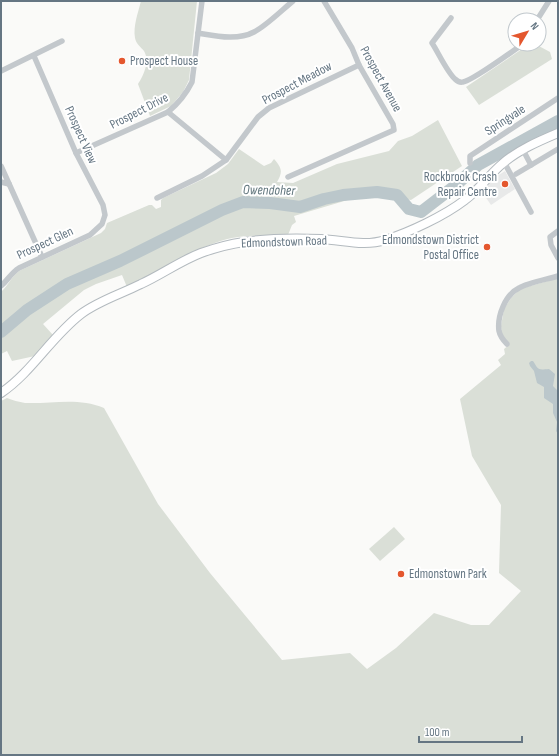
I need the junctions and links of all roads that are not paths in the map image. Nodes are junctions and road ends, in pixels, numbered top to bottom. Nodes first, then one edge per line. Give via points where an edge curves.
1 (202, 1) edge
2 (293, 1) edge
3 (324, 1) edge
4 (549, 1) edge
5 (542, 12) edge
6 (451, 18) dead end
7 (198, 34) junction
8 (62, 42) dead end
9 (510, 52) edge
10 (34, 56) junction
11 (359, 64) junction
12 (1, 71) edge
13 (558, 98) edge
14 (168, 112) junction
15 (558, 133) edge
16 (558, 149) edge
17 (523, 150) junction
18 (76, 153) junction
19 (226, 160) junction
20 (504, 162) junction
21 (470, 163) dead end
22 (531, 165) junction
23 (1, 166) edge
24 (516, 174) dead end
25 (288, 177) dead end
26 (1, 182) edge
27 (9, 184) junction
28 (158, 198) dead end
29 (531, 212) dead end
30 (102, 224) joint
31 (558, 231) edge
32 (42, 257) junction
33 (558, 258) edge
34 (558, 276) edge
35 (1, 286) edge
36 (507, 344) dead end
37 (1, 393) edge

1 - 7 street, Prospect Drive
2 - 7 street via 254,32 235,37
3 - 11 street, Prospect Avenue
4 - 5 street
6 - 9 street via 432,43 455,80 464,82
7 - 14 street, Prospect Drive via 192,82 177,105
8 - 10 street
10 - 12 street
10 - 18 street, Prospect View
11 - 19 street, Prospect Meadow via 269,108 258,117
11 - 25 street, Prospect Avenue via 394,124 394,130
13 - 21 street, Springvale via 470,156
14 - 18 street, Prospect Drive
14 - 19 street
15 - 17 main road, Edmondstown Road
16 - 22 street
17 - 20 main road, Edmondstown Road
17 - 22 street
18 - 30 street, Prospect View via 103,205 105,215
19 - 28 street, Prospect Meadow via 202,176
20 - 29 street
20 - 37 main road, Edmondstown Road via 456,207 384,241 351,243 322,239 252,240 200,253 81,314 57,336 13,385
22 - 24 street
23 - 27 street
26 - 27 street
27 - 32 street
30 - 32 street, Prospect Glen via 90,235
31 - 33 street via 550,237
32 - 35 street, Prospect Glen via 13,272
34 - 36 street via 519,288 509,297 502,310 499,332

